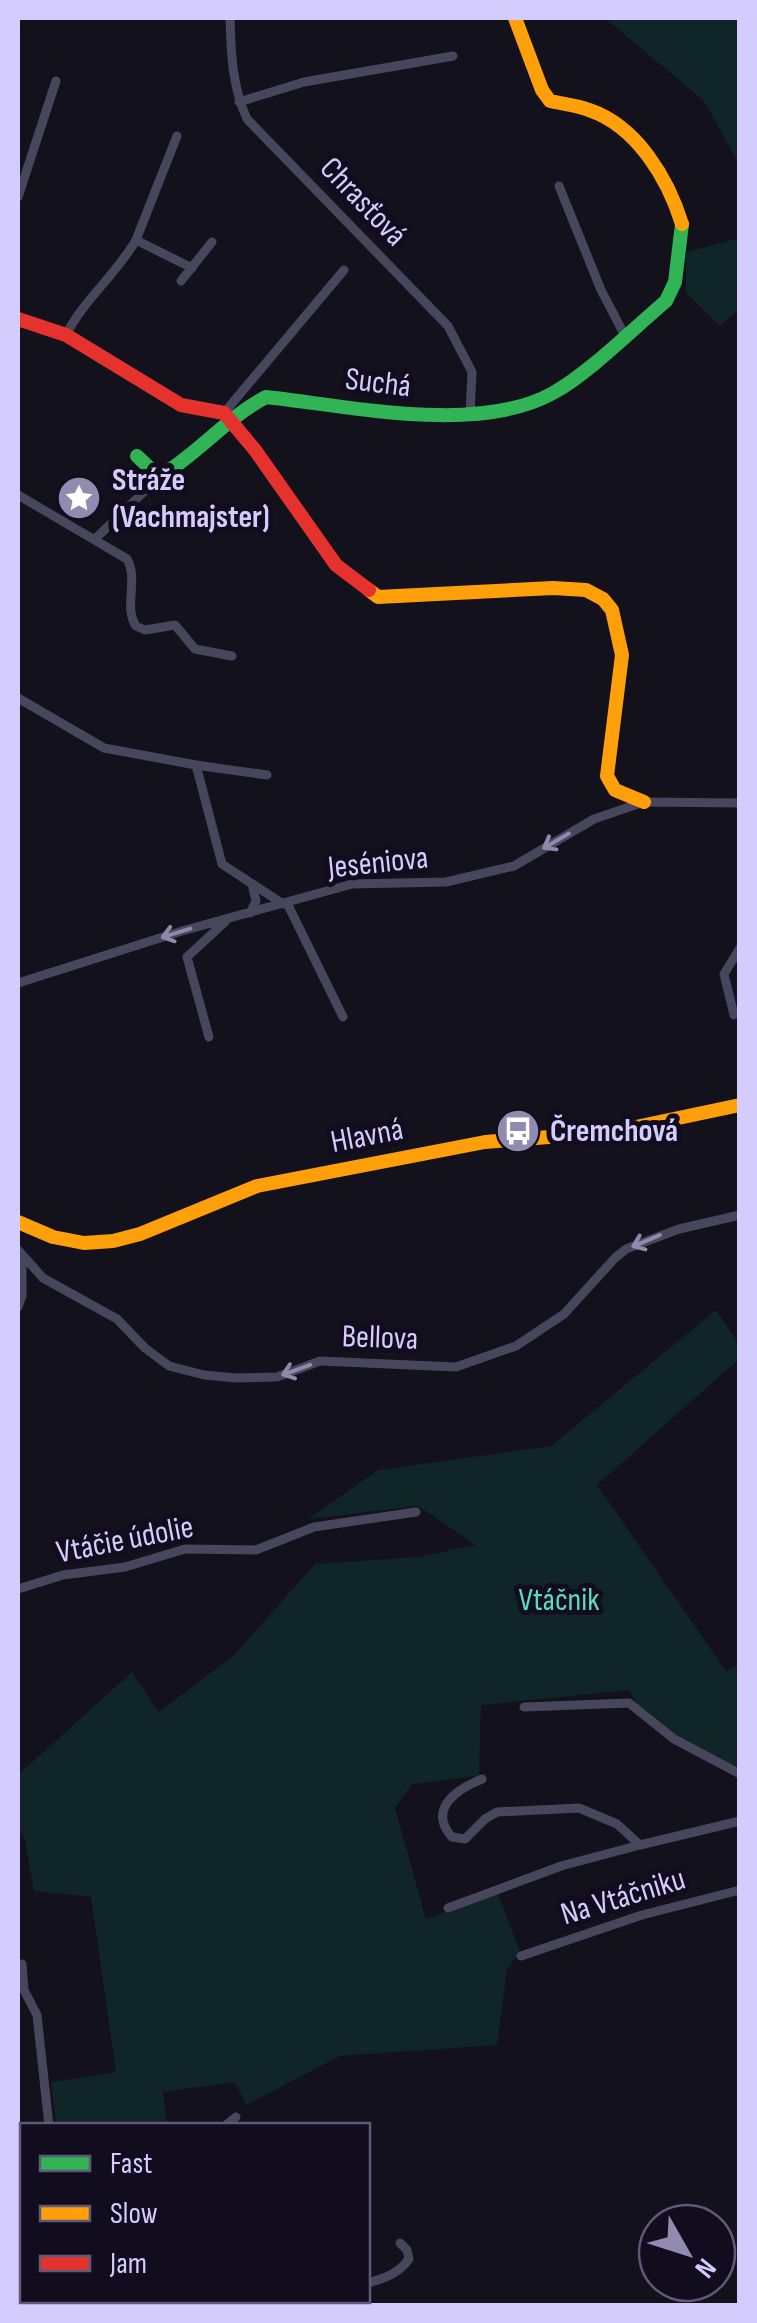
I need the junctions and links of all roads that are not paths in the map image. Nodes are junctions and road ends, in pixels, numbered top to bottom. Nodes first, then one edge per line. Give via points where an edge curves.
1 (230, 18) edge
2 (515, 18) edge
3 (453, 56) dead end
4 (56, 81) dead end
5 (239, 102) junction
6 (177, 136) dead end
7 (559, 186) dead end
8 (18, 197) edge
9 (136, 240) junction
10 (212, 242) dead end
11 (192, 268) junction
12 (344, 270) dead end
13 (181, 281) dead end
14 (18, 319) edge
15 (624, 334) junction
16 (66, 335) junction
17 (470, 414) junction
18 (229, 417) junction
19 (137, 456) dead end
20 (157, 479) junction
21 (18, 496) edge
22 (95, 539) junction
23 (232, 656) dead end
24 (18, 698) edge
25 (196, 765) junction
26 (267, 774) dead end
27 (644, 802) junction
28 (740, 803) edge
29 (252, 884) junction
30 (285, 903) junction
31 (250, 913) junction
32 (229, 918) junction
33 (740, 948) edge
34 (18, 982) edge
35 (734, 1015) dead end
36 (344, 1017) dead end
37 (210, 1037) dead end
38 (740, 1108) edge
39 (740, 1215) edge
40 (18, 1222) edge
41 (19, 1255) edge
42 (18, 1307) edge
43 (416, 1512) dead end
44 (18, 1589) edge
45 (524, 1706) dead end
46 (740, 1774) edge
47 (482, 1779) dead end
48 (740, 1821) edge
49 (640, 1845) junction
50 (740, 1890) edge
51 (448, 1908) dead end
52 (522, 1956) dead end
53 (22, 1964) dead end
54 (236, 2117) dead end
55 (49, 2123) edge
56 (229, 2123) edge
57 (400, 2244) dead end
58 (370, 2283) edge

1 - 5 street, Chrasťová
2 - 15 street, Suchá via 546,96 591,110 627,133 659,170 680,217 683,242 672,292
3 - 5 street via 304,82
4 - 8 street
5 - 17 street, Chrasťová via 248,119 448,326 472,372
6 - 9 street
7 - 15 street
9 - 11 street
9 - 16 street
10 - 11 street
11 - 13 street
12 - 18 street
14 - 16 street
15 - 17 street, Suchá via 550,396
16 - 18 street via 181,406
17 - 18 street, Suchá via 426,416 266,397
18 - 20 street, Suchá via 185,462
18 - 27 street via 336,565 372,594 552,588 590,592 606,602 622,671 607,776 615,790
19 - 20 street
20 - 22 street
21 - 22 street
22 - 23 street via 130,563 136,626 176,625 195,648
24 - 25 street via 104,748
25 - 26 street
25 - 29 street via 222,864
27 - 28 street, Jeséniova
27 -> 30 street, Jeséniova via 594,819 514,866 446,882 352,884
29 - 30 street
29 - 31 street via 256,901
30 - 31 street, Jeséniova
30 - 36 street
31 - 32 street, Jeséniova
32 -> 34 street, Jeséniova
32 - 37 street via 187,956
33 - 35 street via 724,974
38 - 40 street, Hlavná via 592,1136 485,1142 271,1183 143,1234 96,1245 51,1238
39 -> 41 street, Bellova via 626,1249 564,1314 516,1346 456,1368 320,1361 277,1377 204,1375 169,1366 117,1319 44,1278
41 - 42 street
43 - 44 street, Vtáčie údolie via 314,1527 256,1550 184,1549
45 - 46 street via 629,1703 693,1752
47 - 49 street, Na Vtáčniku via 445,1805 444,1826 452,1837 470,1837 498,1812 580,1808 624,1828
48 - 49 street, Na Vtáčniku
49 - 51 street, Na Vtáčniku
50 - 52 street, Na Vtáčniku
53 - 55 street via 24,1990 37,2014
54 - 56 street
57 - 58 street via 409,2259

